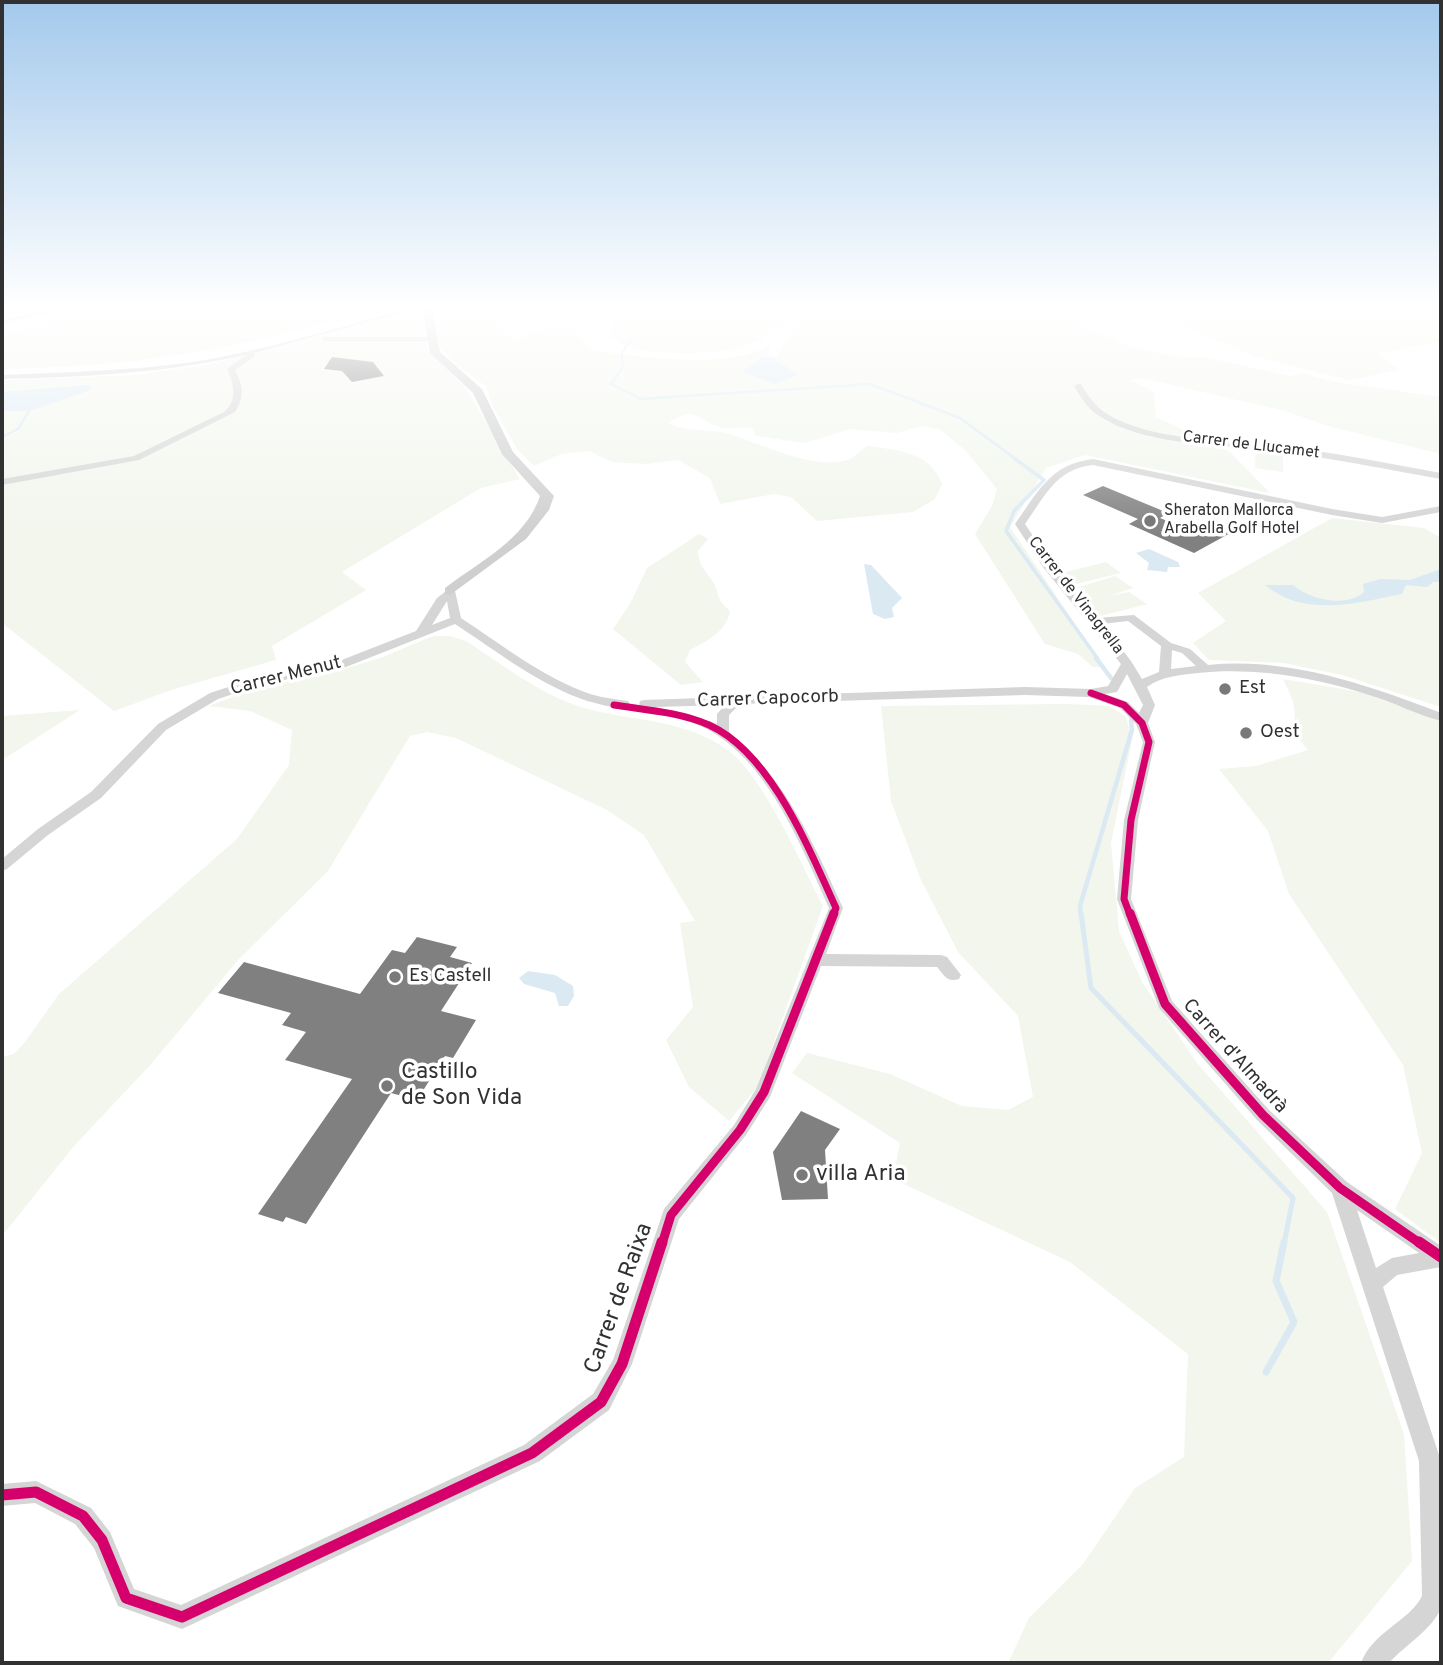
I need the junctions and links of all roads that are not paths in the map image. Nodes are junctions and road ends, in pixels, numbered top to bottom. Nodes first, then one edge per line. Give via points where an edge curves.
1 (236, 383) edge
2 (469, 383) edge
3 (1077, 386) dead end
4 (1441, 476) edge
5 (2, 482) edge
6 (1441, 509) edge
7 (450, 591) junction
8 (456, 620) junction
9 (1093, 622) junction
10 (417, 636) junction
11 (1167, 645) junction
12 (1127, 663) junction
13 (1204, 668) junction
14 (1165, 674) junction
15 (1141, 686) junction
16 (1091, 693) junction
17 (736, 701) junction
18 (614, 705) junction
19 (1441, 717) edge
20 (1142, 723) junction
21 (723, 733) junction
22 (2, 866) edge
23 (818, 960) junction
24 (953, 975) dead end
25 (1340, 1188) junction
26 (1441, 1258) edge
27 (1372, 1284) junction
28 (2, 1495) edge
29 (1373, 1663) edge

1 - 5 street via 233,411 168,444 126,460
2 - 7 street via 478,391 508,454 547,496 535,525
3 - 4 street, Carrer de Llucamet via 1102,414 1148,431
6 - 9 street, Carrer de Vinagrella via 1382,520 1076,462 1063,467 1020,524
7 - 8 street
7 - 10 street via 438,600 433,618
8 - 10 street, Carrer Menut
8 - 18 street, Carrer Capocorb via 537,672
9 - 11 street via 1129,617
9 - 12 street, Carrer de Vinagrella
10 - 22 street, Carrer Menut via 342,664 214,696 162,727 96,795
11 - 13 street via 1186,651
11 - 14 street
12 - 15 street, Carrer de Vinagrella
12 - 16 street via 1113,689
13 - 14 street
13 - 19 street via 1256,667 1359,686
14 - 15 street
15 - 20 street, Carrer d'Almadrà via 1149,705
16 - 17 street, Carrer Capocorb
16 - 20 street via 1124,705
17 - 18 street, Carrer Capocorb
17 - 21 street via 723,714
18 - 21 street, Carrer de Raixa via 682,716
20 - 25 street, Carrer d'Almadrà via 1149,742 1131,820 1124,899 1165,1004 1263,1115
21 - 23 street, Carrer de Raixa via 762,772 800,830 836,908
23 - 24 street via 941,961
23 - 28 street, Carrer de Raixa via 764,1091 740,1130 671,1215 622,1364 601,1402 533,1453 182,1617 127,1598 102,1540 83,1516 36,1492
25 - 26 street, Carrer d'Almadrà
25 - 27 street
26 - 27 street via 1392,1267
27 - 29 street via 1430,1461 1434,1597 1427,1612

